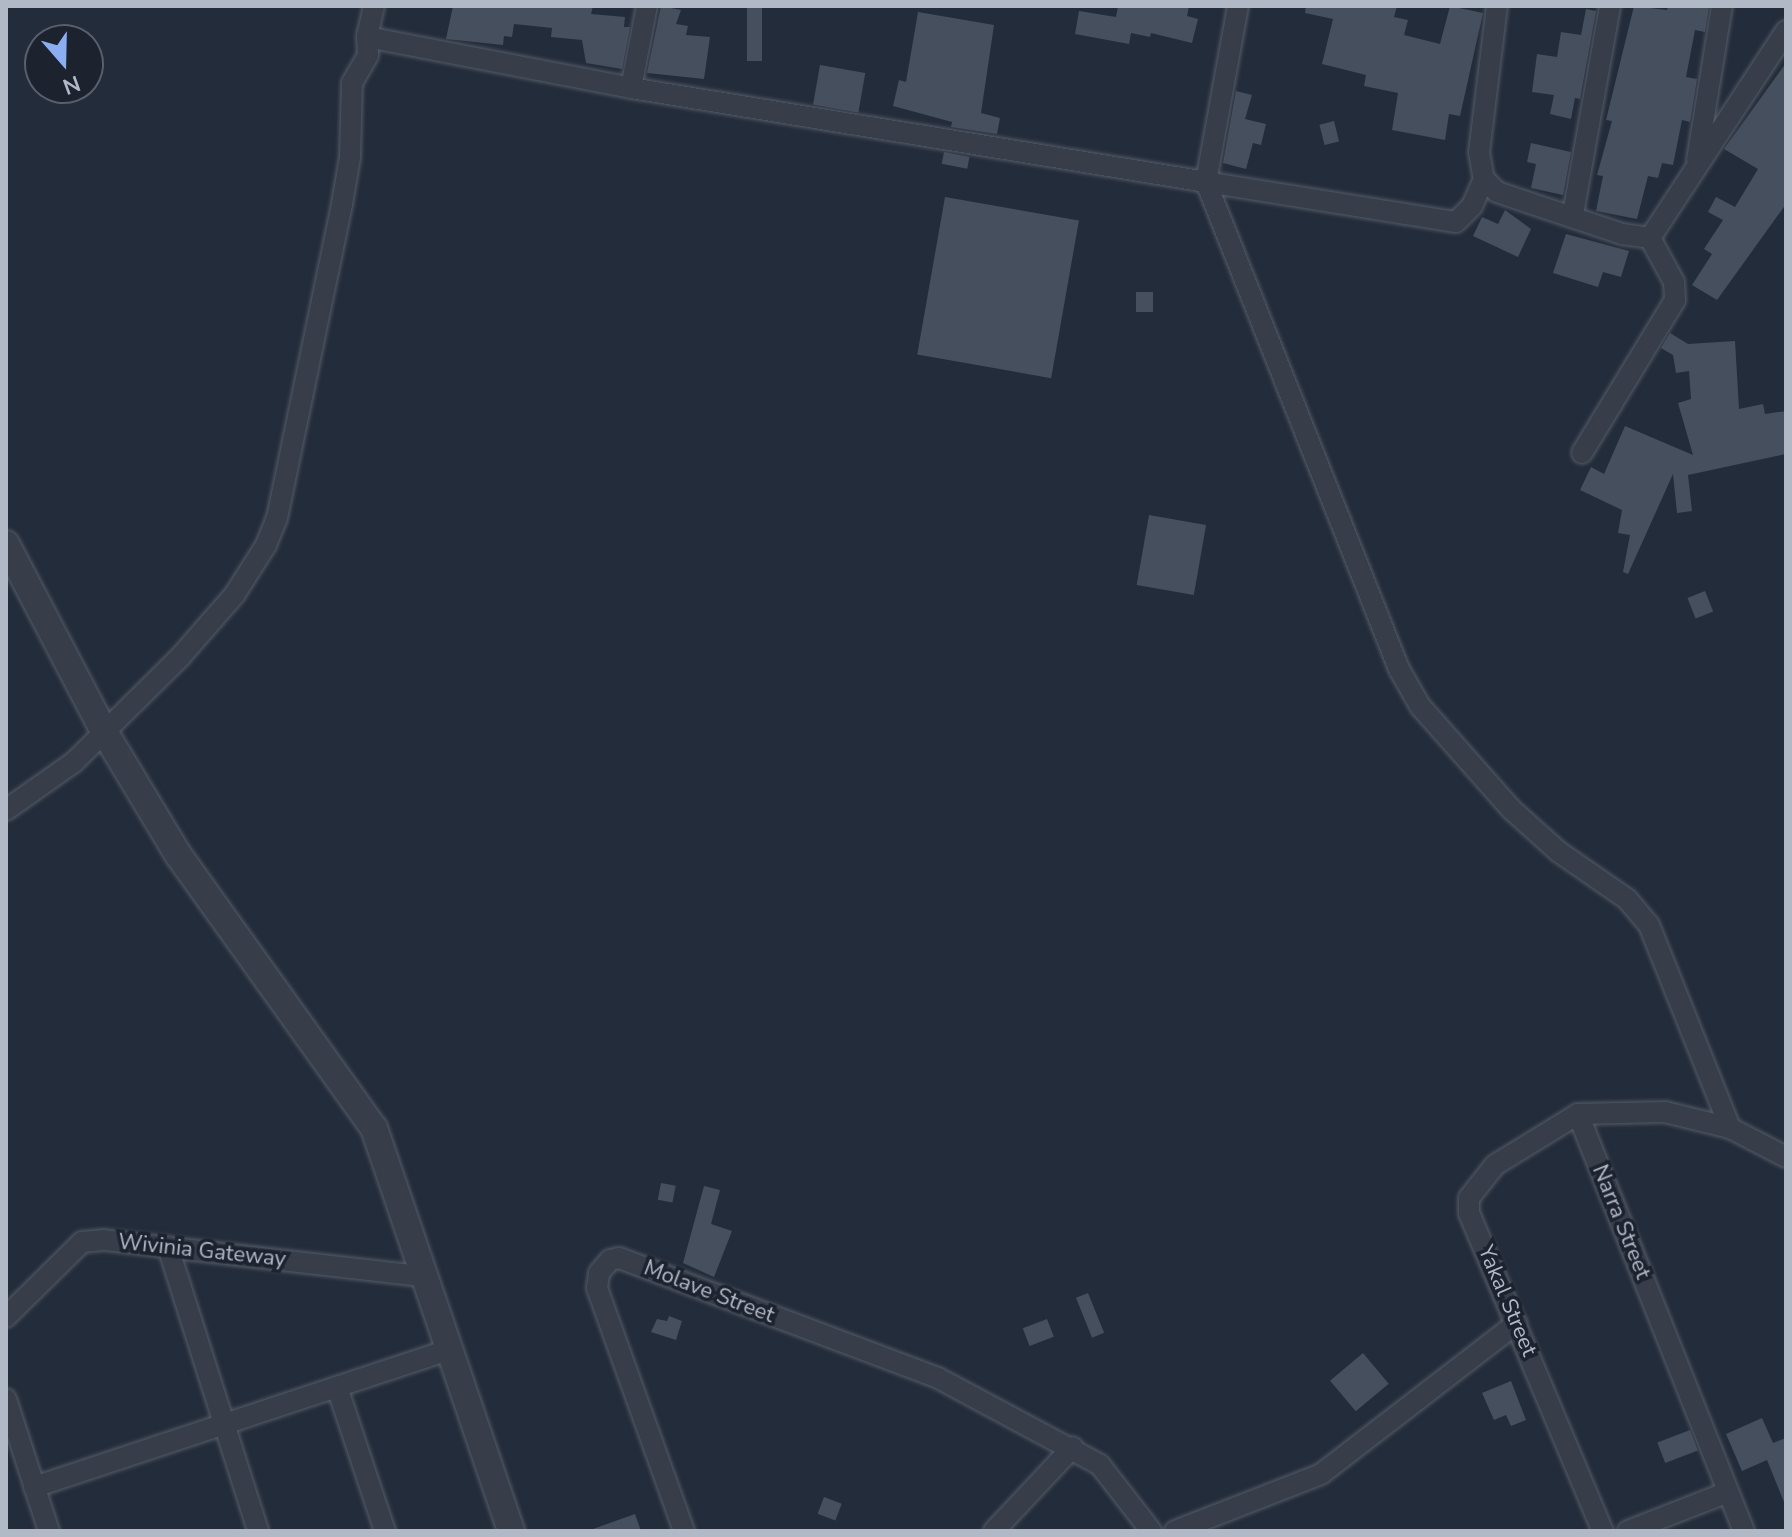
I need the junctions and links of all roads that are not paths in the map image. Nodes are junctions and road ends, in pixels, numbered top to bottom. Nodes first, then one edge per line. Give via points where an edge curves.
1 (374, 6) edge
2 (647, 6) edge
3 (1238, 6) edge
4 (1497, 6) edge
5 (1610, 6) edge
6 (1722, 6) edge
7 (1786, 31) edge
8 (367, 37) junction
9 (631, 88) junction
10 (1696, 166) junction
11 (1484, 179) junction
12 (1206, 182) junction
13 (1573, 214) junction
14 (1650, 238) junction
15 (1582, 453) dead end
16 (6, 544) edge
17 (105, 733) junction
18 (6, 810) edge
19 (1578, 1114) junction
20 (1730, 1128) junction
21 (1786, 1157) edge
22 (168, 1247) junction
23 (427, 1277) junction
24 (6, 1317) edge
25 (1517, 1323) junction
26 (451, 1349) junction
27 (337, 1387) junction
28 (6, 1399) edge
29 (225, 1425) junction
30 (1073, 1447) junction
31 (34, 1487) junction
32 (1728, 1492) junction
33 (49, 1531) edge
34 (258, 1531) edge
35 (385, 1531) edge
36 (511, 1531) edge
37 (684, 1531) edge
38 (994, 1531) edge
39 (1151, 1531) edge
40 (1175, 1531) edge
41 (1603, 1531) edge
42 (1628, 1531) edge
43 (1744, 1531) edge

1 - 8 street
2 - 9 street
3 - 12 street
4 - 11 street via 1479,152
5 - 13 street
6 - 10 street
7 - 10 street
8 - 9 street
8 - 17 street via 368,55 352,83 350,157 277,518 255,566 217,616
9 - 12 street
10 - 14 street
11 - 12 street via 1472,206 1456,222
11 - 13 street via 1497,192
12 - 20 street via 1399,669 1420,706 1511,809 1559,852 1627,899 1649,925
13 - 14 street via 1622,234
14 - 15 street via 1674,282 1675,300
16 - 17 street
17 - 18 street via 63,771
17 - 23 street via 188,868 374,1128
19 - 20 street via 1665,1112
19 - 25 street, Yakal Street via 1495,1165 1469,1198 1469,1213
19 - 32 street, Narra Street
20 - 21 street
22 - 23 street, Wivinia Gateway
22 - 24 street, Wivinia Gateway via 82,1242
22 - 29 street
23 - 26 street
25 - 40 street via 1321,1474
25 - 41 street, Yakal Street
26 - 27 street
26 - 36 street
27 - 29 street
27 - 35 street
28 - 31 street
29 - 31 street
29 - 34 street
30 - 37 street, Molave Street via 938,1378 619,1258 610,1260 599,1273 597,1288
30 - 38 street
30 - 39 street via 1100,1465
31 - 33 street
32 - 42 street
32 - 43 street, Narra Street

